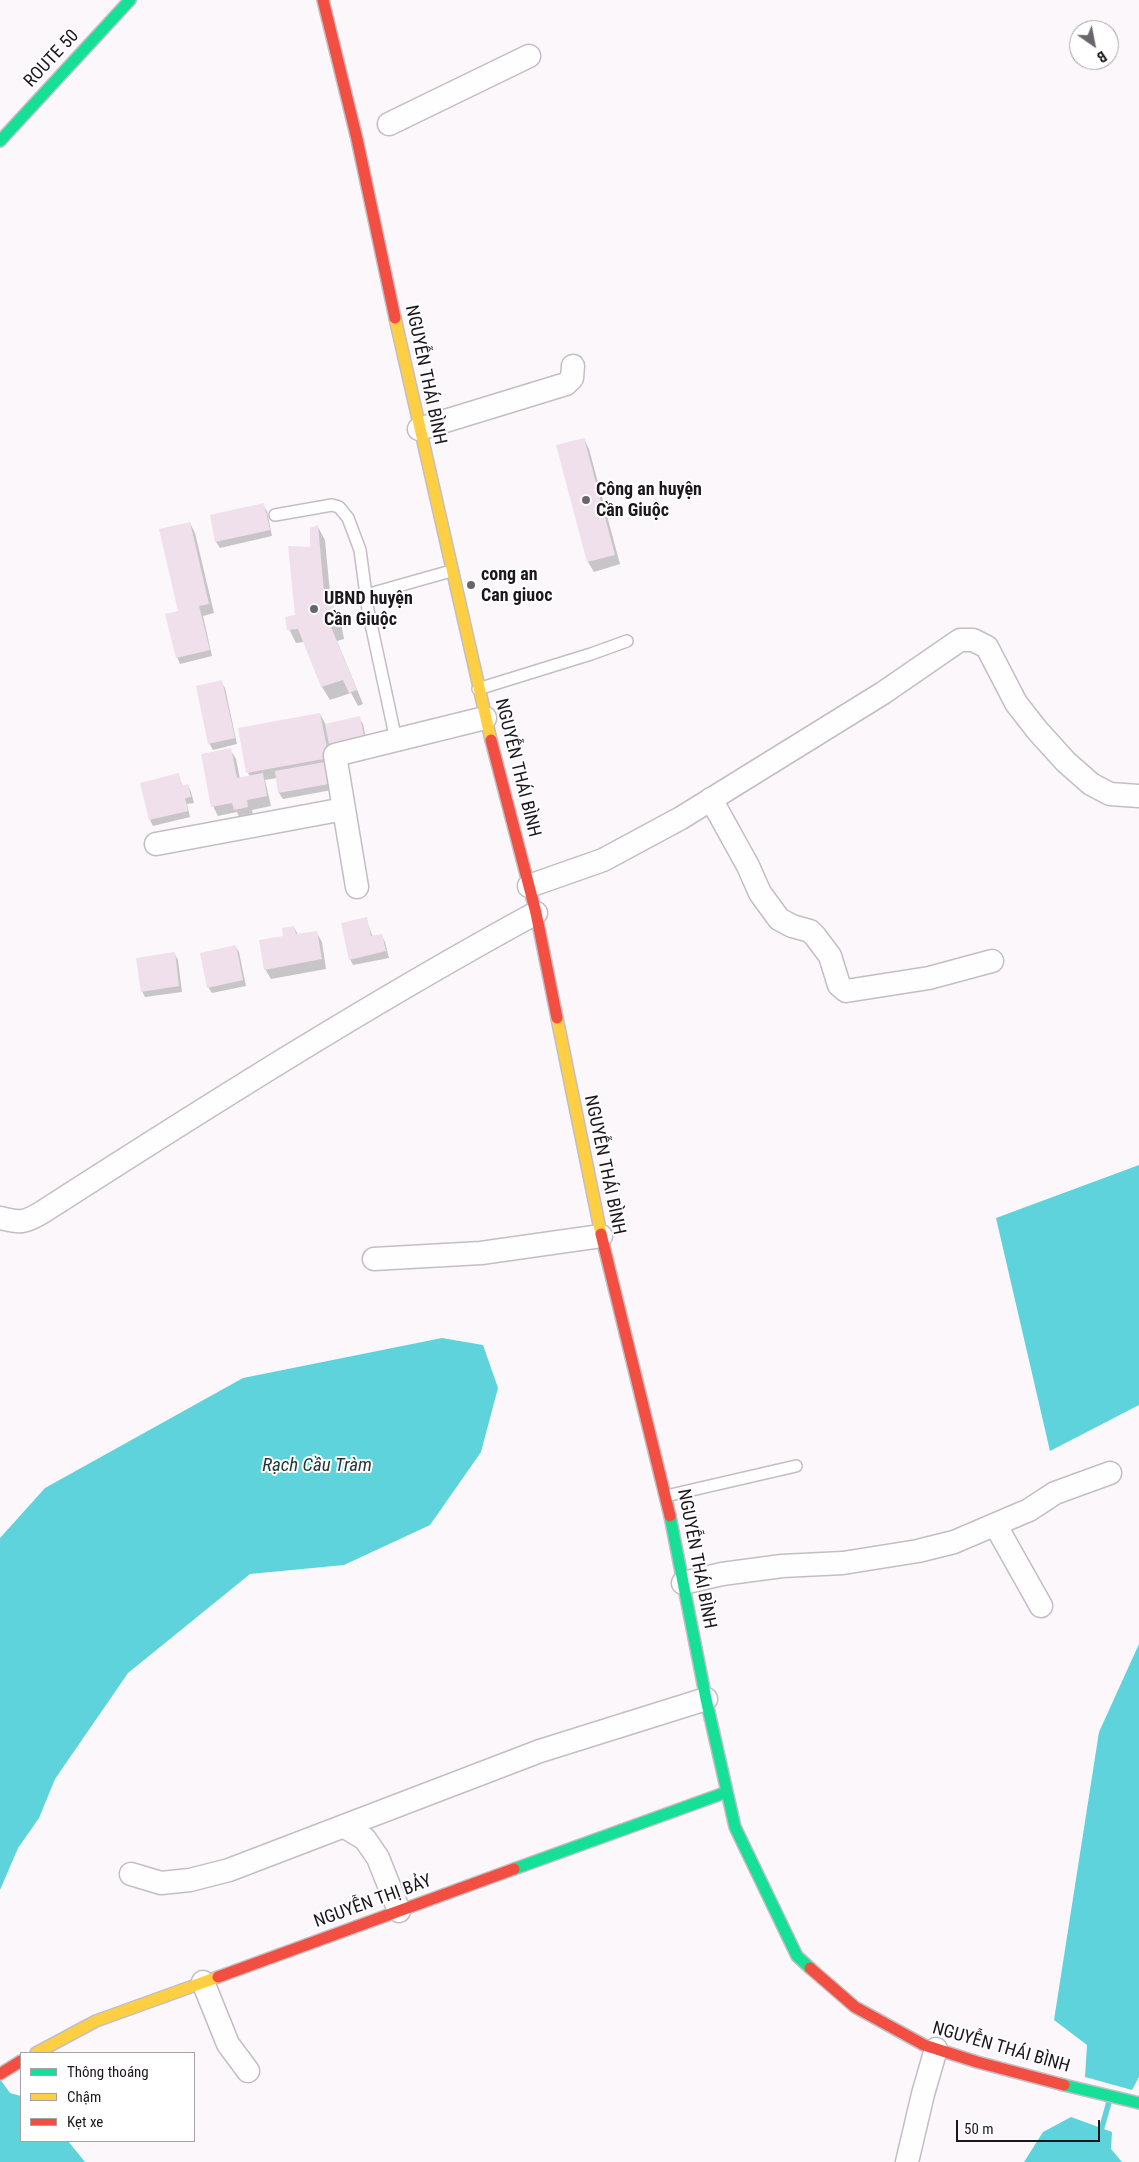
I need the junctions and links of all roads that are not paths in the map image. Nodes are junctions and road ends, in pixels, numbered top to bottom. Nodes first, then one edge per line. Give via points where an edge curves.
1 (130, 0) edge
2 (323, 0) edge
3 (529, 56) dead end
4 (357, 139) junction
5 (0, 141) edge
6 (573, 366) dead end
7 (419, 429) junction
8 (275, 515) dead end
9 (451, 571) junction
10 (366, 595) junction
11 (627, 640) dead end
12 (478, 688) junction
13 (485, 718) junction
14 (396, 740) junction
15 (1139, 796) edge
16 (711, 799) junction
17 (344, 809) junction
18 (156, 844) dead end
19 (529, 886) junction
20 (357, 887) dead end
21 (536, 913) junction
22 (992, 961) dead end
23 (0, 1218) edge
24 (601, 1236) junction
25 (374, 1259) dead end
26 (796, 1466) dead end
27 (1110, 1473) dead end
28 (666, 1496) junction
29 (996, 1526) junction
30 (683, 1583) junction
31 (1041, 1606) dead end
32 (706, 1699) junction
33 (727, 1792) junction
34 (345, 1827) junction
35 (131, 1874) dead end
36 (399, 1911) junction
37 (203, 1982) junction
38 (936, 2050) junction
39 (38, 2052) edge
40 (20, 2062) edge
41 (248, 2071) dead end
42 (0, 2074) edge
43 (1139, 2103) edge
44 (907, 2162) edge

1 - 5 street, ROUTE 50
2 - 4 street, NGUYỄN THÁI BÌNH
3 - 4 street
4 - 7 street, NGUYỄN THÁI BÌNH
6 - 7 street via 572,378 566,384
7 - 9 street, NGUYỄN THÁI BÌNH
8 - 10 lane via 332,505 339,507 348,518 360,550
9 - 10 lane
9 - 12 street, NGUYỄN THÁI BÌNH
10 - 14 lane
11 - 12 lane
12 - 13 street, NGUYỄN THÁI BÌNH
13 - 14 street
13 - 19 street, NGUYỄN THÁI BÌNH
14 - 17 street via 335,755
15 - 16 street via 1110,794 1090,784 1066,762 1016,703 986,647 973,640 960,640 883,693
16 - 19 street via 604,860
16 - 22 street via 760,893 779,919 815,936 830,956 842,989 854,991 929,978
17 - 18 street
17 - 20 street
19 - 21 street, NGUYỄN THÁI BÌNH
21 - 23 street via 443,964 26,1222
21 - 24 street, NGUYỄN THÁI BÌNH
24 - 25 street via 482,1253
24 - 28 street, NGUYỄN THÁI BÌNH
26 - 28 lane
27 - 29 street via 1055,1493
28 - 30 street, NGUYỄN THÁI BÌNH
29 - 30 street via 918,1551 843,1563 773,1567
29 - 31 street
30 - 32 street, NGUYỄN THÁI BÌNH
32 - 33 street, NGUYỄN THÁI BÌNH
32 - 34 street via 540,1751
33 - 36 street, NGUYỄN THỊ BẢY
33 - 38 street, NGUYỄN THÁI BÌNH via 735,1827 797,1956 855,2007
34 - 35 street via 229,1870 190,1880 162,1883
34 - 36 street via 365,1840 378,1858
36 - 37 street, NGUYỄN THỊ BẢY
37 - 39 street, NGUYỄN THỊ BẢY via 96,2021
37 - 41 street via 228,2044
38 - 43 street, NGUYỄN THÁI BÌNH via 987,2066
38 - 44 street
40 - 42 street

